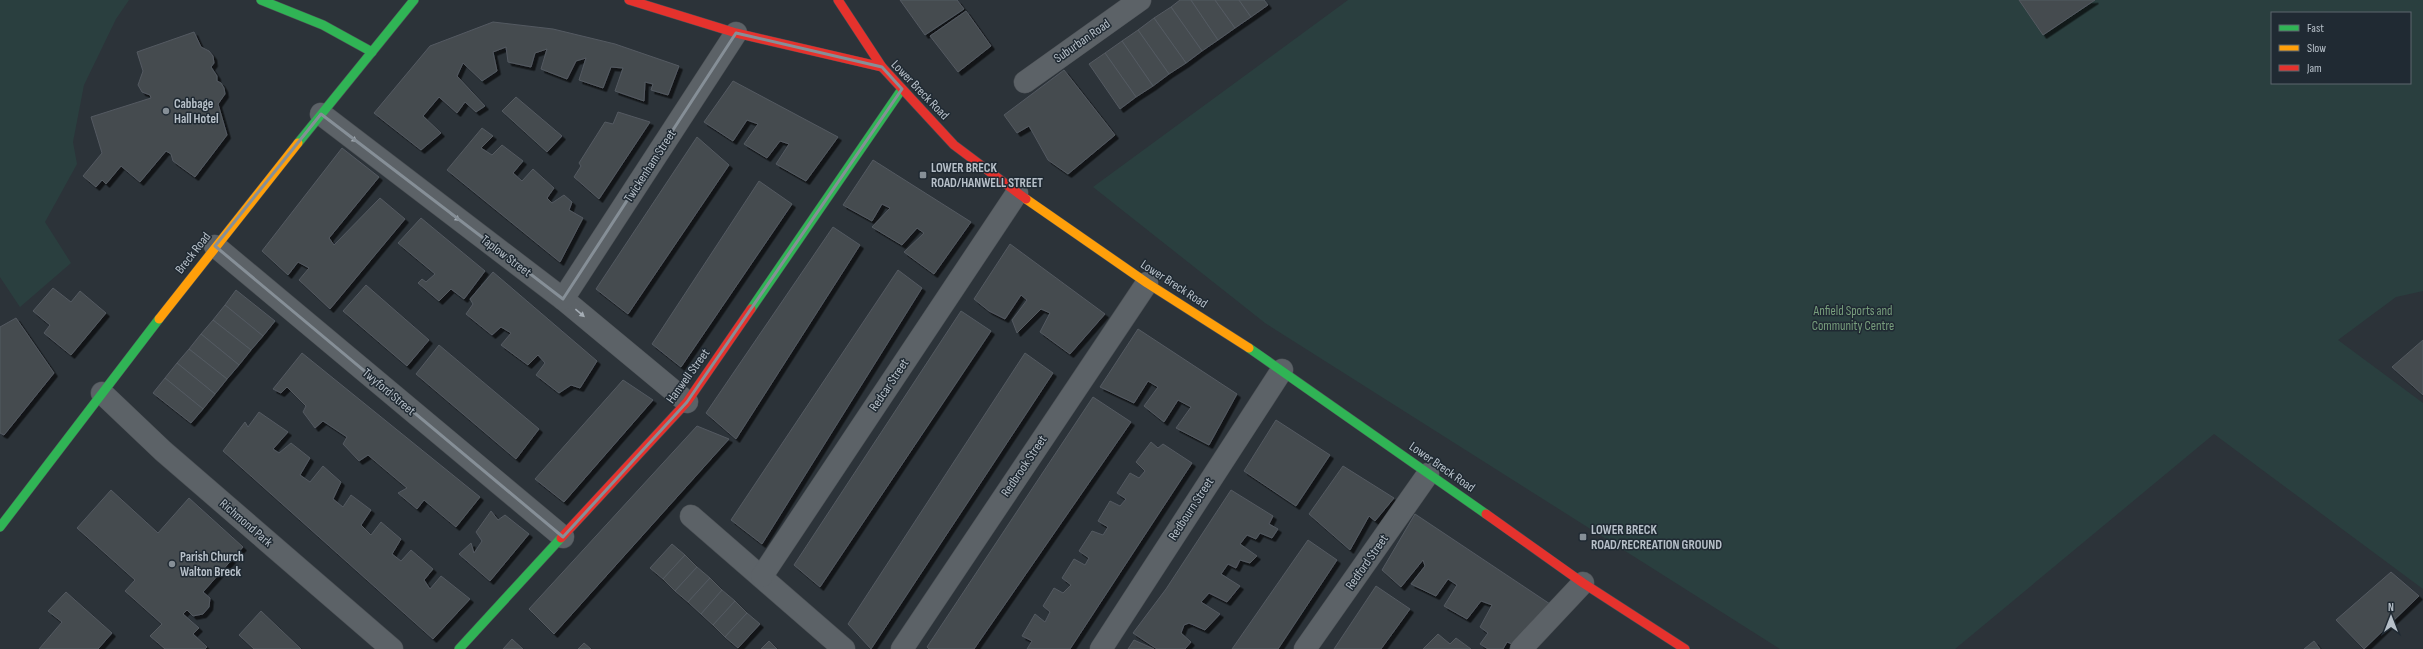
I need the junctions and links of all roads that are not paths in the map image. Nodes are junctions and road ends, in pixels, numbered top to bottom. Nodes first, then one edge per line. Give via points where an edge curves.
1 (262, 0) edge
2 (414, 0) edge
3 (629, 0) edge
4 (838, 0) edge
5 (1140, 0) edge
6 (736, 33) junction
7 (372, 52) junction
8 (882, 67) junction
9 (1025, 82) dead end
10 (902, 89) junction
11 (321, 114) junction
12 (1017, 193) junction
13 (215, 246) junction
14 (1147, 283) junction
15 (563, 299) junction
16 (1282, 370) junction
17 (102, 393) junction
18 (687, 402) junction
19 (1428, 474) junction
20 (4, 515) edge
21 (691, 516) dead end
22 (563, 537) junction
23 (762, 576) junction
24 (1583, 583) junction
25 (392, 649) edge
26 (459, 649) edge
27 (844, 649) edge
28 (902, 649) edge
29 (1101, 649) edge
30 (1304, 649) edge
31 (1521, 649) edge
32 (1685, 649) edge

1 - 7 street via 323,25
2 - 7 street, Breck Road
3 - 6 street, Lower Breck Road
4 - 8 street
5 - 9 street, Suburban Road
6 - 8 street, Lower Breck Road
6 - 15 street, Twickenham Street
7 - 11 street, Breck Road
8 - 10 street, Lower Breck Road
10 - 12 street, Lower Breck Road via 954,145
10 - 18 street, Hanwell Street
11 - 13 street, Breck Road
11 -> 15 street, Taplow Street
12 - 14 street, Lower Breck Road
12 - 23 street, Redcar Street
13 - 17 street, Breck Road
13 - 22 street, Twyford Street
14 - 16 street, Lower Breck Road
14 - 28 street, Redbrook Street
15 -> 18 street, Taplow Street
16 - 19 street, Lower Breck Road
16 - 29 street, Redbourn Street
17 - 20 street, Breck Road
17 - 25 street, Richmond Park via 163,451
18 - 22 street, Hanwell Street
19 - 24 street, Lower Breck Road
19 - 30 street, Redford Street
21 - 23 street
22 - 26 street, Hanwell Street
23 - 27 street
24 - 31 street
24 - 32 street, Lower Breck Road

